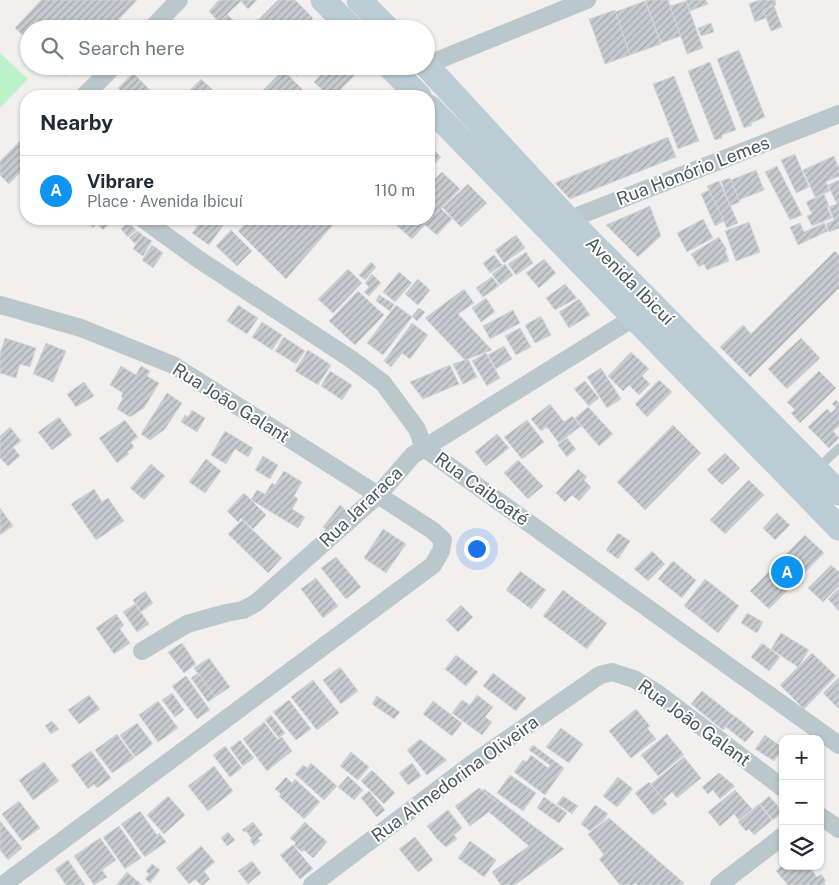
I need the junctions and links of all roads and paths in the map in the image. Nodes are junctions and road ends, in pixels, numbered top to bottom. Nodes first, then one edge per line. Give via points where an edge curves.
1 (179, 0) edge
2 (324, 0) edge
3 (587, 0) edge
4 (361, 2) edge
5 (160, 20) edge
6 (344, 20) edge
7 (350, 20) edge
8 (379, 20) edge
9 (435, 61) edge
10 (105, 75) edge
11 (433, 75) edge
12 (90, 90) edge
13 (435, 112) edge
14 (839, 114) edge
15 (557, 224) junction
16 (151, 225) edge
17 (0, 305) edge
18 (644, 311) junction
19 (424, 448) junction
20 (839, 448) edge
21 (806, 476) junction
22 (839, 493) edge
23 (378, 494) junction
24 (839, 528) edge
25 (142, 651) dead end
26 (600, 675) joint
27 (839, 744) edge
28 (779, 785) edge
29 (824, 819) edge
30 (839, 829) edge
31 (779, 839) edge
32 (4, 884) edge
33 (312, 885) edge
34 (719, 885) edge

1 - 5 street
2 - 6 main road
3 - 9 street
4 - 7 main road
4 - 8 main road
10 - 12 street
11 - 15 main road, Avenida Ibicuí
13 - 15 main road, Avenida Ibicuí
14 - 15 street, Rua Honório Lemes
15 - 18 main road, Avenida Ibicuí
16 - 19 street, Rua Caiboaté via 351,358 383,383 417,429
17 - 23 street, Rua João Galant via 81,328 173,365
18 - 19 street, Rua Jararaca
18 - 21 main road, Avenida Ibicuí
19 - 23 street, Rua Jararaca
19 - 27 street, Rua Caiboaté
20 - 21 lane
21 - 22 main road, Avenida Ibicuí
21 - 24 main road, Avenida Ibicuí
23 - 25 street, Rua Jararaca via 256,603 243,610 187,624
23 - 32 street, Rua João Galant via 442,540 433,565
26 - 28 street, Rua João Galant via 612,672 657,694
26 - 33 street, Rua Almedorina Oliveira via 469,766
29 - 30 street
31 - 34 street

